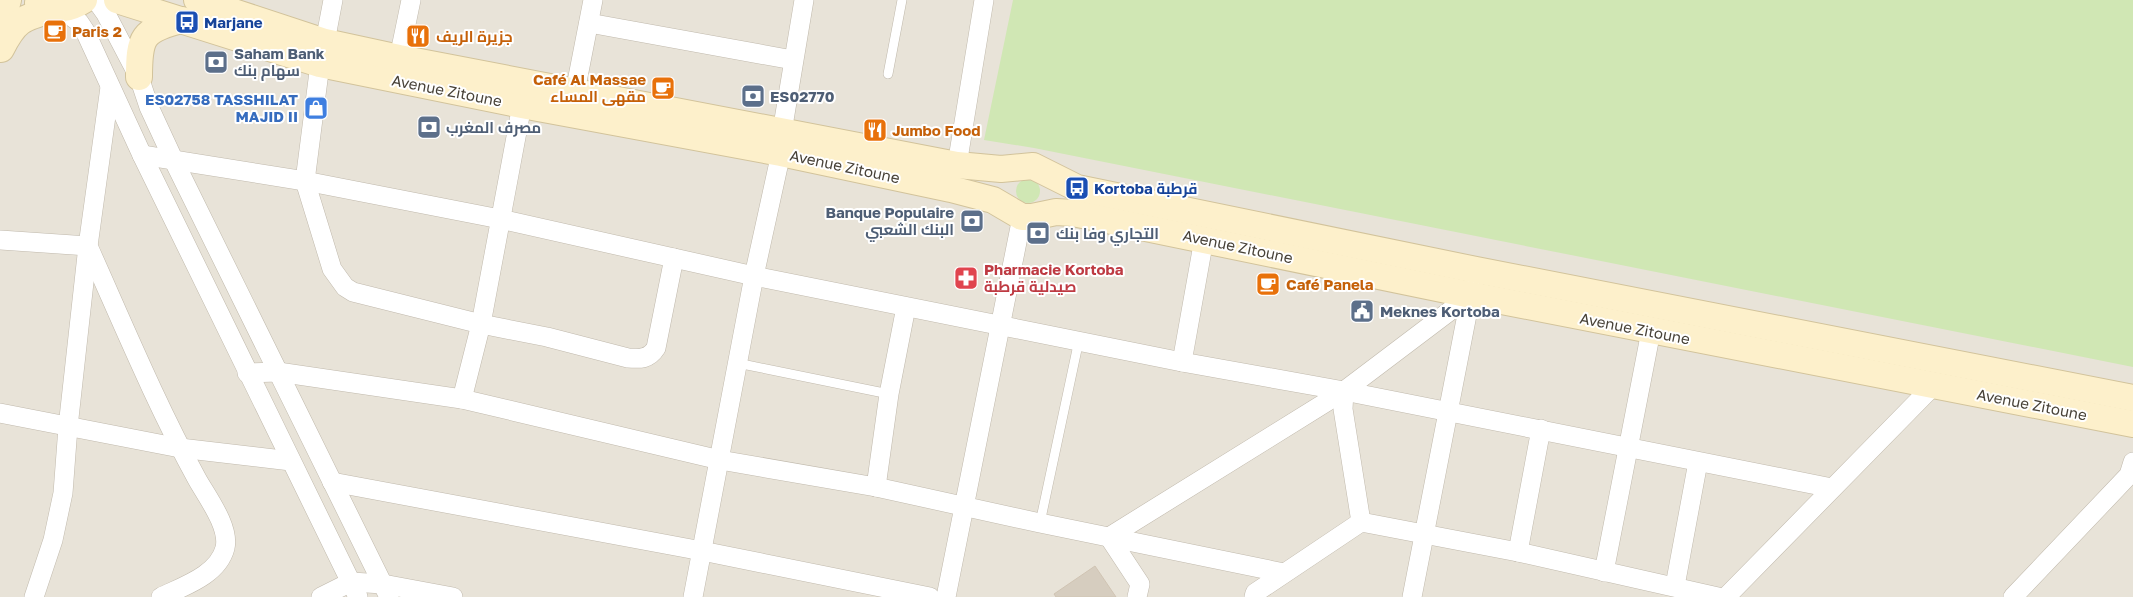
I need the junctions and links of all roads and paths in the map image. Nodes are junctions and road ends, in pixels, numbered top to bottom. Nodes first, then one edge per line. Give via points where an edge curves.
1 (8, 0) edge
2 (84, 0) edge
3 (96, 0) edge
4 (117, 0) edge
5 (334, 0) edge
6 (410, 0) edge
7 (593, 0) edge
8 (804, 0) edge
9 (902, 0) edge
10 (984, 0) edge
11 (49, 6) edge
12 (189, 10) edge
13 (589, 23) junction
14 (322, 53) junction
15 (1, 57) edge
16 (399, 58) junction
17 (793, 60) junction
18 (888, 74) dead end
19 (139, 77) junction
20 (110, 87) junction
21 (575, 92) junction
22 (522, 105) junction
23 (781, 142) junction
24 (142, 155) junction
25 (174, 161) junction
26 (957, 165) junction
27 (1030, 168) junction
28 (305, 181) junction
29 (1023, 213) junction
30 (500, 219) junction
31 (1204, 239) junction
32 (0, 240) edge
33 (88, 246) junction
34 (674, 258) junction
35 (1476, 270) junction
36 (754, 276) junction
37 (1471, 295) junction
38 (906, 307) junction
39 (481, 324) junction
40 (1000, 325) junction
41 (1651, 331) junction
42 (1079, 340) junction
43 (1182, 362) junction
44 (738, 363) junction
45 (278, 372) junction
46 (247, 373) junction
47 (1934, 385) junction
48 (1344, 391) junction
49 (889, 394) junction
50 (2133, 398) edge
51 (462, 399) junction
52 (1448, 412) junction
53 (0, 413) edge
54 (2133, 424) edge
55 (68, 427) junction
56 (1541, 430) junction
57 (180, 448) junction
58 (1629, 448) junction
59 (720, 460) junction
60 (291, 461) junction
61 (1698, 462) junction
62 (2132, 471) edge
63 (332, 482) junction
64 (876, 487) junction
65 (1832, 488) junction
66 (964, 506) junction
67 (1361, 522) junction
68 (1040, 523) junction
69 (1424, 535) junction
70 (1109, 537) junction
71 (702, 551) junction
72 (1518, 552) junction
73 (1604, 572) junction
74 (1284, 573) junction
75 (1676, 586) junction
76 (355, 590) edge
77 (386, 590) edge
78 (34, 597) edge
79 (161, 597) edge
80 (321, 597) edge
81 (453, 597) edge
82 (693, 597) edge
83 (930, 597) edge
84 (946, 597) edge
85 (1137, 597) edge
86 (1254, 597) edge
87 (1412, 597) edge
88 (1718, 597) edge
89 (1726, 597) edge
90 (2013, 597) edge

1 - 15 main road via 3,18
2 - 11 main road via 69,8
3 - 19 street
4 - 12 main road, Avenue Zitoune
5 - 14 street
6 - 16 street
7 - 13 street
8 - 17 street
9 - 18 lane
10 - 26 street
11 - 15 main road via 12,29
11 - 20 street via 79,22
12 - 14 main road, Avenue Zitoune
12 - 19 main road via 146,36 139,54
13 - 17 street
13 - 21 street
14 - 16 main road, Avenue Zitoune
14 - 22 main road, Avenue Zitoune
14 - 28 street
16 - 21 main road, Avenue Zitoune
17 - 23 street
19 - 25 street
20 - 24 street
20 - 33 street
21 - 23 main road, Avenue Zitoune
22 - 23 main road, Avenue Zitoune
22 - 30 street
23 - 26 main road, Avenue Zitoune
23 - 29 main road, Avenue Zitoune via 959,190
23 - 36 street
24 - 25 street
24 - 46 street
25 - 28 street
25 - 45 street
26 - 27 main road, Avenue Zitoune
27 - 29 main road via 1005,178 1002,186 1002,194
27 - 29 main road via 1052,183 1054,192 1047,209
27 - 35 main road, Avenue Zitoune via 1077,188
28 - 30 street
28 - 39 street via 332,269 344,287 369,297
29 - 31 main road, Avenue Zitoune via 1072,213
29 - 40 street
30 - 34 street
30 - 39 street
31 - 37 main road, Avenue Zitoune
31 - 43 street
32 - 33 street
33 - 55 street
33 - 57 street
34 - 36 street
34 - 39 street via 656,348 645,358 628,358
35 - 37 street
35 - 50 main road, Avenue Zitoune
36 - 38 street
36 - 44 street
37 - 41 main road, Avenue Zitoune
37 - 48 street
37 - 52 street
38 - 40 street
38 - 49 street
39 - 51 street
40 - 42 street
40 - 66 street
41 - 47 main road, Avenue Zitoune
41 - 58 street
42 - 43 street
42 - 68 lane
43 - 48 street
44 - 49 lane
44 - 59 street
45 - 46 street
45 - 51 street
45 - 63 street
46 - 60 street
47 - 54 main road, Avenue Zitoune
47 - 65 street
48 - 52 street
48 - 67 street via 1343,409
48 - 70 street
49 - 64 street
51 - 59 street
52 - 56 street
52 - 69 street
53 - 55 street
55 - 57 street
55 - 78 street via 59,517
56 - 58 street
56 - 72 street
57 - 60 street
57 - 79 street via 225,530 225,548 217,564 201,578
58 - 61 street
58 - 73 street
59 - 64 street
59 - 71 street
60 - 76 street
61 - 65 street
61 - 75 street
62 - 90 street
63 - 71 street
63 - 77 street
64 - 66 street
65 - 89 street
66 - 68 street
66 - 84 street
67 - 69 street
67 - 74 street
68 - 70 street
69 - 72 street
69 - 87 street
70 - 74 street
70 - 85 street via 1140,584
71 - 82 street
71 - 83 street
72 - 73 street
73 - 75 street
74 - 86 street
75 - 88 street
76 - 77 street
76 - 80 street
77 - 81 street

